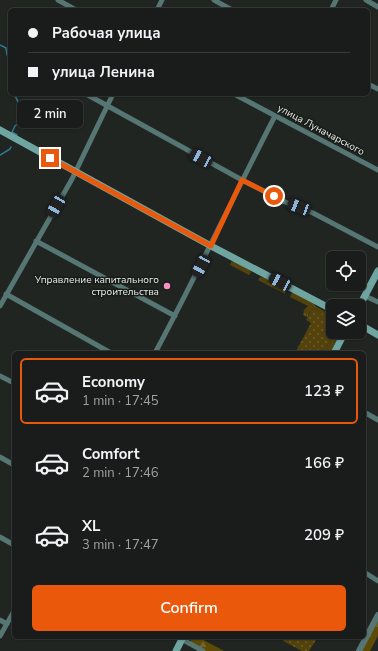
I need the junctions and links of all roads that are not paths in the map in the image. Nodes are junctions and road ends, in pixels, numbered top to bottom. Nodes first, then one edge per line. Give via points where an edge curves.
1 (58, 0) edge
2 (214, 0) edge
3 (366, 0) edge
4 (378, 7) edge
5 (72, 8) edge
6 (228, 8) edge
7 (90, 96) edge
8 (112, 96) edge
9 (238, 96) edge
10 (107, 106) junction
11 (275, 116) junction
12 (0, 130) edge
13 (378, 170) edge
14 (75, 172) junction
15 (242, 180) junction
16 (36, 241) junction
17 (211, 246) junction
18 (378, 247) edge
19 (378, 271) edge
20 (6, 294) junction
21 (365, 296) junction
22 (363, 299) edge
23 (378, 302) edge
24 (0, 306) edge
25 (326, 306) edge
26 (174, 316) junction
27 (366, 328) edge
28 (378, 335) edge
29 (341, 339) edge
30 (107, 351) edge
31 (156, 351) edge
32 (335, 351) edge
33 (0, 376) edge
34 (12, 382) edge
35 (366, 413) edge
36 (378, 420) edge
37 (0, 457) edge
38 (12, 464) edge
39 (0, 537) edge
40 (12, 544) edge
41 (366, 573) edge
42 (378, 581) edge
43 (12, 615) edge
44 (378, 615) edge
45 (0, 620) edge
46 (7, 624) junction
47 (0, 636) edge
48 (366, 638) edge
49 (181, 639) edge
50 (183, 639) edge
51 (365, 639) edge
52 (176, 651) edge
53 (203, 651) edge
54 (359, 651) edge

1 - 5 street
2 - 6 street
3 - 4 street
7 - 10 street
8 - 10 street
9 - 11 street, улица Луначарского
10 - 14 street
10 - 15 street
11 - 13 street, улица Луначарского
11 - 15 street
12 - 14 main road
14 - 16 street
14 - 17 main road
15 - 17 street
15 - 18 street via 285,202 313,212
16 - 20 street
16 - 26 street
17 - 25 main road
17 - 26 street
19 - 21 main road
20 - 24 street
20 - 30 street
21 - 22 main road
21 - 23 street
26 - 31 street
27 - 28 main road
29 - 32 main road
33 - 34 street
35 - 36 street
37 - 38 street
39 - 40 street
41 - 42 street
43 - 46 street
44 - 48 street
45 - 46 street
46 - 47 street
49 - 52 main road
50 - 53 street
51 - 54 street

